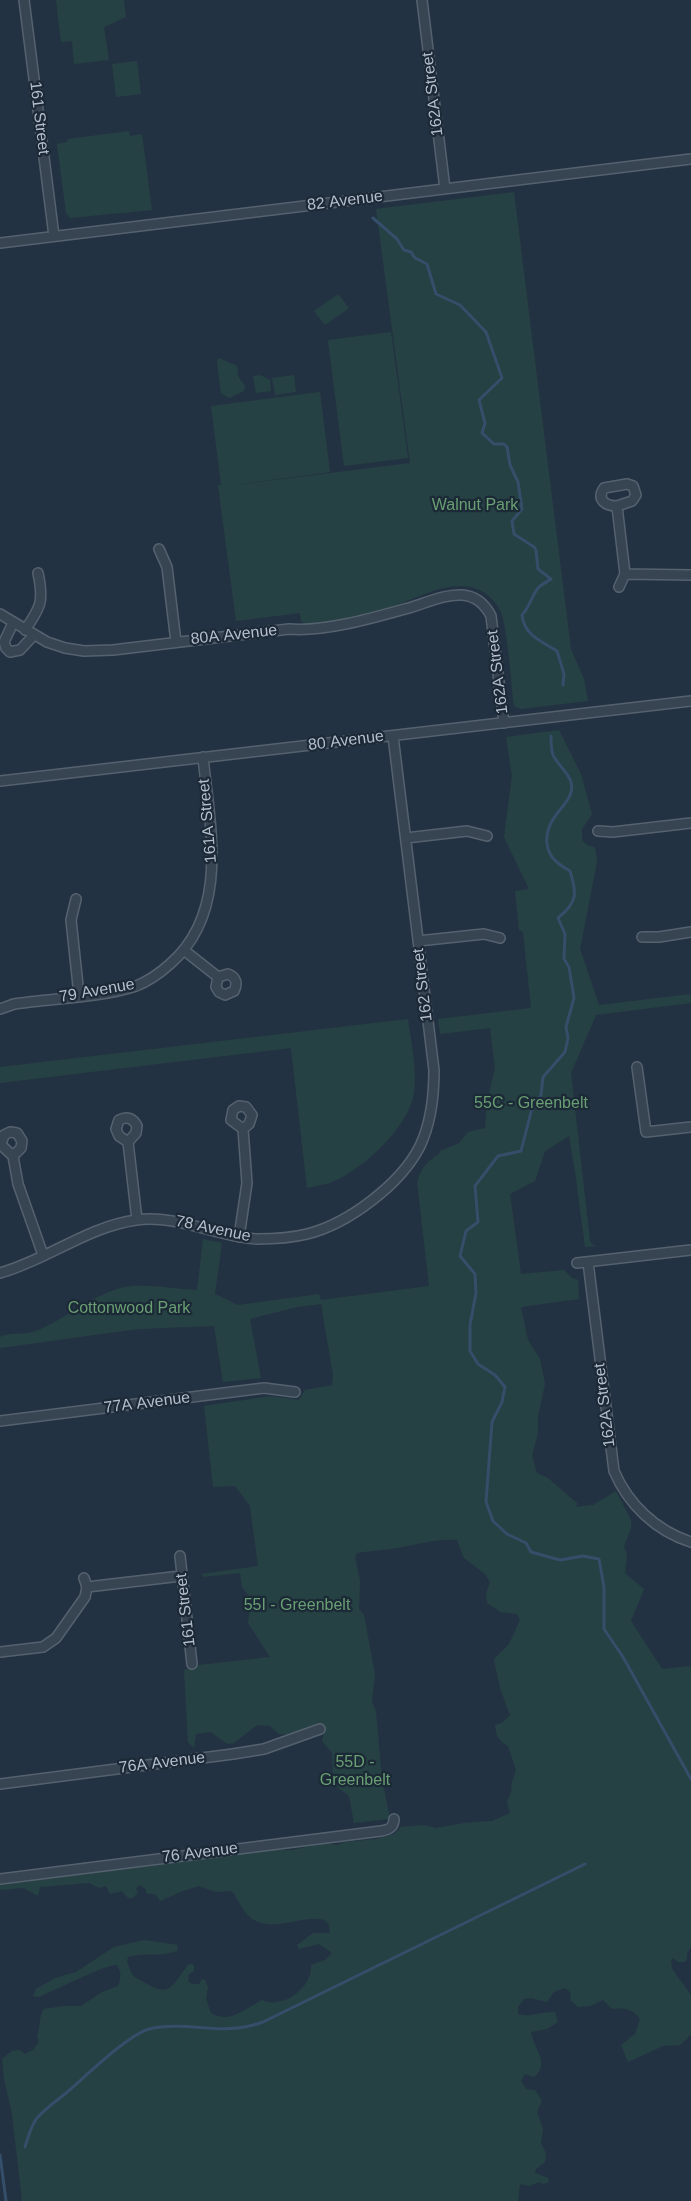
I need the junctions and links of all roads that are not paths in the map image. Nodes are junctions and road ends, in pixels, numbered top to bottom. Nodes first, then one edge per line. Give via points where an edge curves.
1 (24, 0) edge
2 (422, 0) edge
3 (691, 159) edge
4 (445, 189) junction
5 (54, 236) junction
6 (0, 243) edge
7 (617, 506) dead end
8 (159, 549) dead end
9 (38, 573) dead end
10 (625, 574) junction
11 (691, 575) edge
12 (620, 587) dead end
13 (434, 601) joint
14 (0, 614) edge
15 (13, 623) junction
16 (29, 633) junction
17 (176, 642) junction
18 (691, 701) edge
19 (504, 723) junction
20 (393, 736) junction
21 (203, 757) junction
22 (0, 781) edge
23 (691, 823) edge
24 (598, 831) dead end
25 (487, 836) dead end
26 (406, 838) junction
27 (76, 899) dead end
28 (691, 932) edge
29 (642, 937) dead end
30 (500, 939) dead end
31 (418, 941) junction
32 (185, 951) junction
33 (218, 977) dead end
34 (79, 996) junction
35 (0, 1009) edge
36 (637, 1067) dead end
37 (691, 1127) edge
38 (243, 1129) dead end
39 (128, 1142) dead end
40 (13, 1156) dead end
41 (359, 1209) joint
42 (137, 1220) junction
43 (238, 1237) junction
44 (691, 1250) edge
45 (42, 1255) junction
46 (588, 1262) junction
47 (577, 1263) dead end
48 (0, 1273) edge
49 (295, 1392) dead end
50 (0, 1421) edge
51 (691, 1542) edge
52 (180, 1556) dead end
53 (182, 1576) junction
54 (0, 1652) edge
55 (192, 1664) dead end
56 (320, 1729) dead end
57 (0, 1784) edge
58 (394, 1819) dead end
59 (0, 1879) edge

1 - 5 street, 161 Street
2 - 4 street, 162A Street
3 - 4 street, 82 Avenue
4 - 5 street, 82 Avenue
5 - 6 street, 82 Avenue
7 - 10 street
8 - 17 street via 167,567
9 - 16 street via 42,600
10 - 11 street
10 - 12 street
13 - 17 street, 80A Avenue via 369,620
13 - 19 street, 162A Street via 465,595 488,611 493,624
14 - 15 street, 80A Avenue
15 - 16 street, 80A Avenue
15 - 16 street via 4,642 10,652 20,650
16 - 17 street, 80A Avenue via 65,648 84,651
18 - 19 street, 80 Avenue
19 - 20 street, 80 Avenue
20 - 21 street, 80 Avenue
20 - 26 street, 162 Street
21 - 22 street, 80 Avenue
21 - 32 street, 161A Street via 212,880 204,912
23 - 24 street
25 - 26 street via 467,831
26 - 31 street, 162 Street
27 - 34 street via 71,920
28 - 29 street
30 - 31 street via 484,934
31 - 41 street, 162 Street via 434,1070 429,1117 410,1162
32 - 33 street
32 - 34 street, 79 Avenue via 155,977 136,986
34 - 35 street, 79 Avenue
36 - 37 street via 646,1132
38 - 43 street via 247,1183
39 - 42 street
40 - 45 street via 18,1184
41 - 43 street, 78 Avenue via 308,1234 275,1239
42 - 43 street, 78 Avenue via 185,1222
42 - 45 street, 78 Avenue via 105,1227
44 - 46 street
45 - 48 street, 78 Avenue
46 - 47 street
46 - 51 street, 162A Street via 613,1465 635,1505 663,1528
49 - 50 street, 77A Avenue via 264,1388
52 - 53 street, 161 Street
53 - 54 street via 86,1583 85,1597 52,1642 43,1647
53 - 55 street, 161 Street
56 - 57 street, 76A Avenue via 264,1749
58 - 59 street, 76 Avenue via 393,1826 381,1831

